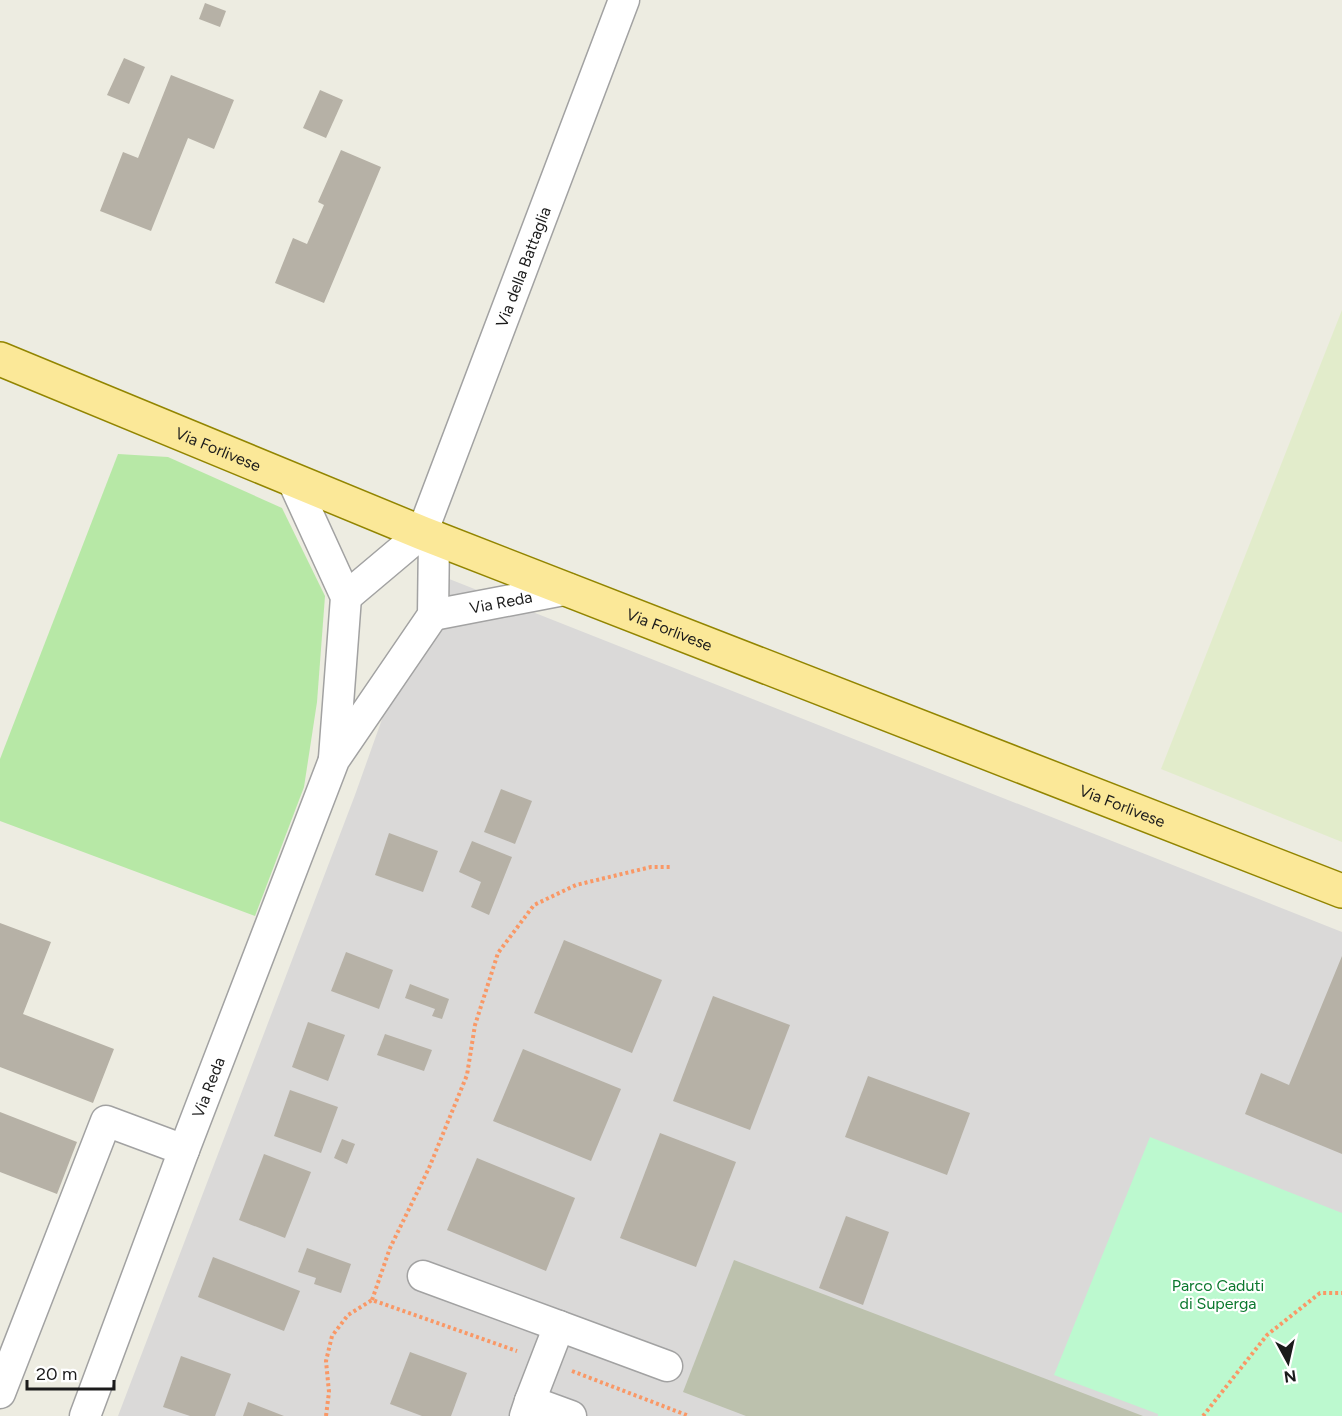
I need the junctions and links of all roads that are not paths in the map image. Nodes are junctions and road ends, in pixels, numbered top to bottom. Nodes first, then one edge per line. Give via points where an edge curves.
1 (624, 0) edge
2 (0, 359) edge
3 (292, 479) junction
4 (428, 534) junction
5 (569, 589) junction
6 (346, 597) junction
7 (433, 615) junction
8 (334, 760) junction
9 (1342, 891) edge
10 (184, 1150) junction
11 (423, 1276) dead end
12 (559, 1326) junction
13 (667, 1366) dead end
14 (0, 1393) edge
15 (528, 1408) edge
16 (85, 1416) edge
17 (571, 1416) edge

1 - 4 street, Via della Battaglia
2 - 3 main road, Via Forlivese
3 - 4 main road, Via Forlivese
3 - 6 street, Via Reda
4 - 5 main road, Via Forlivese
4 - 6 street
4 - 7 street
5 - 7 street, Via Reda
5 - 9 main road, Via Forlivese
6 - 8 street, Via Reda
7 - 8 street, Via Reda
8 - 10 street, Via Reda
10 - 14 street via 106,1121
10 - 16 street, Via Reda
11 - 12 street
12 - 13 street
12 - 15 street
15 - 17 street

